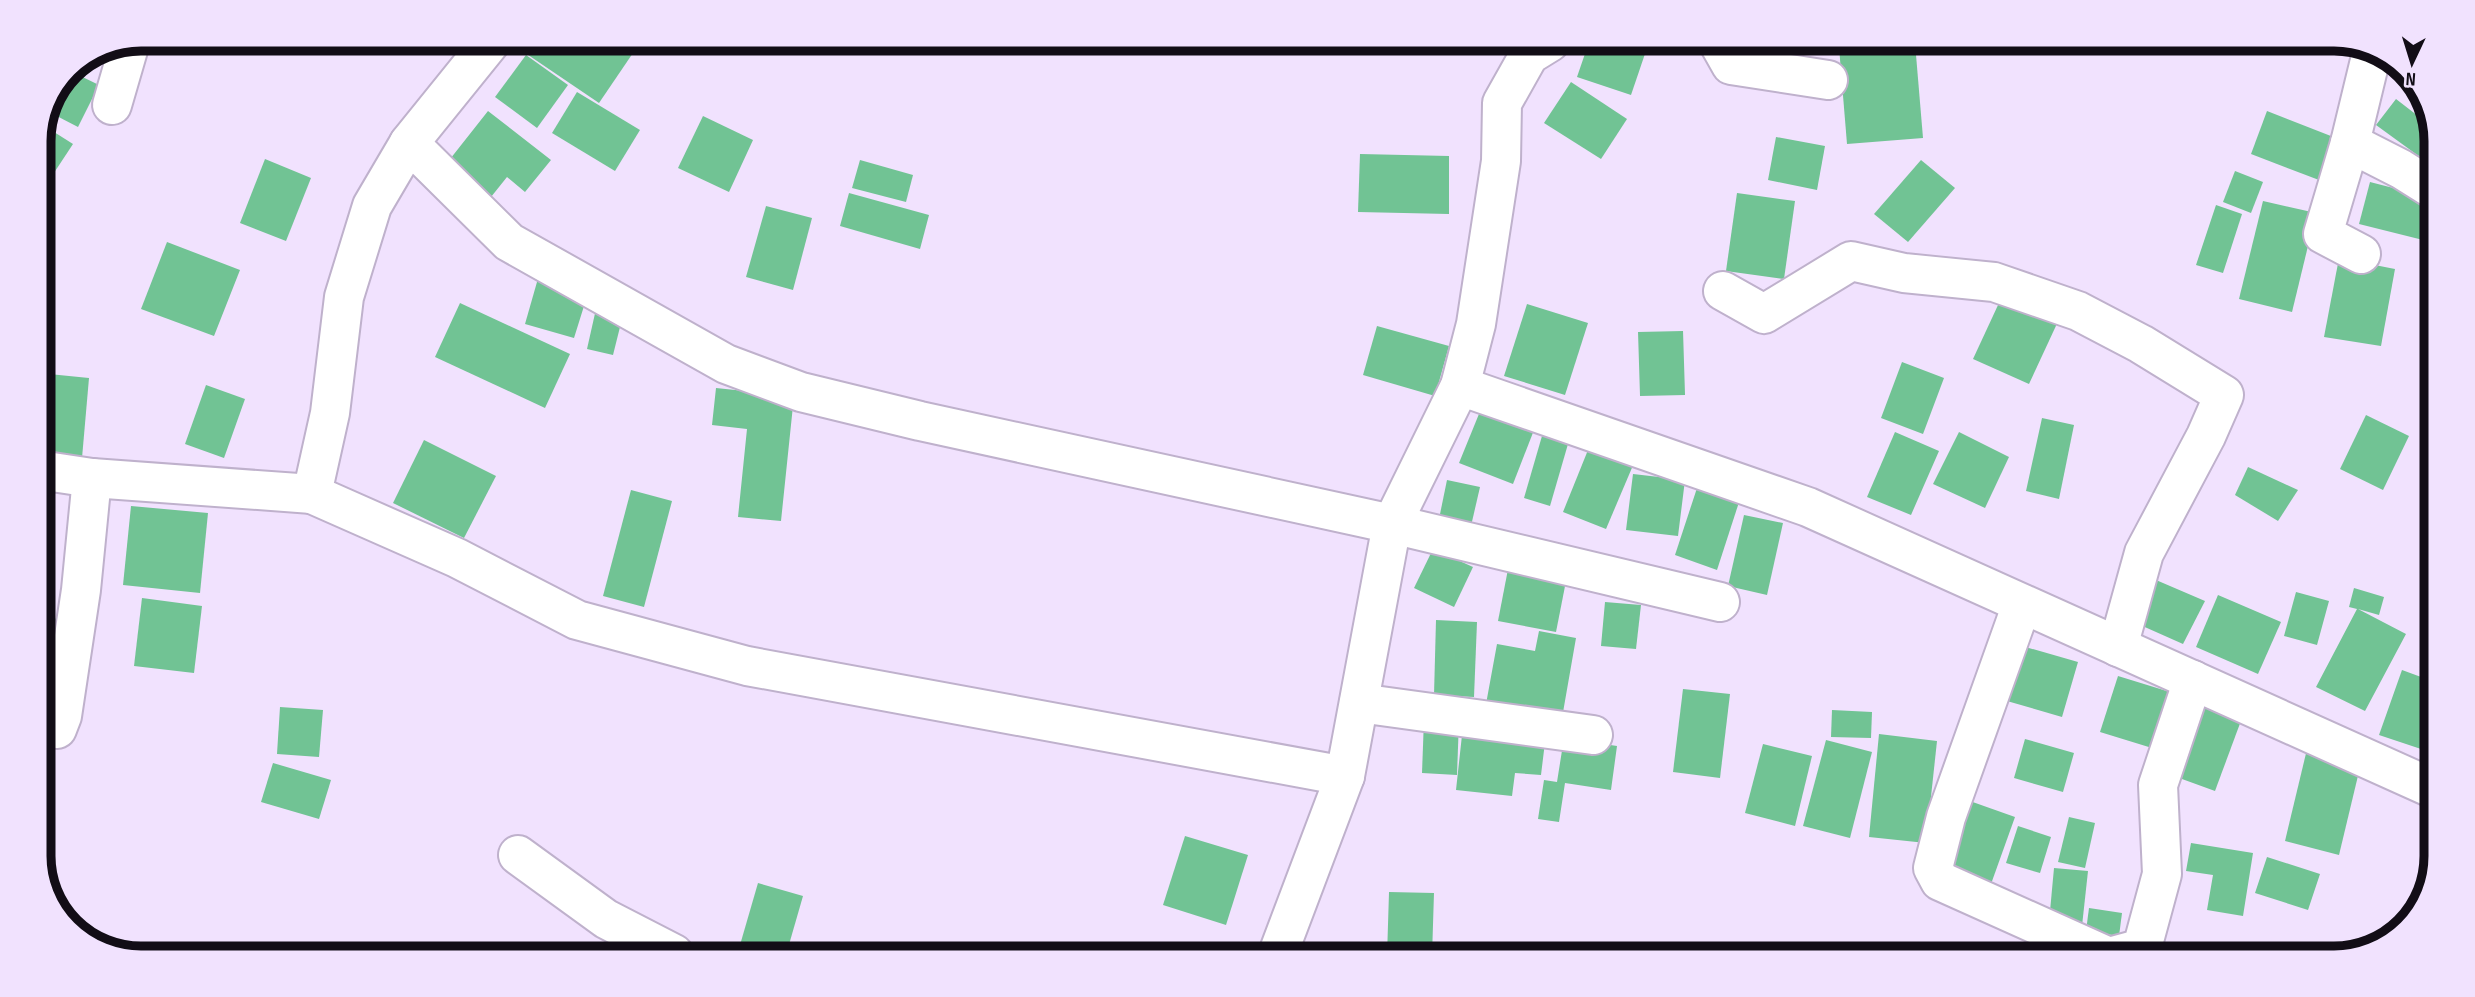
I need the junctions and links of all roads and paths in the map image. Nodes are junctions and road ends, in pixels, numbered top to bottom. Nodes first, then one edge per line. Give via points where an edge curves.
1 (483, 51) edge
2 (1535, 51) edge
3 (1723, 51) edge
4 (127, 52) edge
5 (2370, 59) edge
6 (1828, 80) dead end
7 (112, 105) dead end
8 (409, 143) junction
9 (2350, 144) junction
10 (2424, 183) edge
11 (2361, 254) dead end
12 (1723, 291) dead end
13 (1460, 386) junction
14 (51, 472) edge
15 (92, 478) junction
16 (312, 494) junction
17 (1392, 524) junction
18 (1720, 602) dead end
19 (2022, 604) junction
20 (2118, 647) junction
21 (2193, 680) junction
22 (1359, 703) junction
23 (57, 729) dead end
24 (1594, 736) dead end
25 (1345, 776) junction
26 (2424, 784) edge
27 (519, 855) dead end
28 (658, 946) edge
29 (1281, 946) edge
30 (2085, 946) edge
31 (2143, 946) edge

1 - 8 street
2 - 13 street via 1502,103 1501,161 1491,238
3 - 6 street via 1731,65
4 - 7 street
5 - 9 street
8 - 16 street via 372,206 344,297 330,413
8 - 17 street via 509,242 726,365 801,392 920,421
9 - 10 street
9 - 11 street via 2323,234
12 - 20 street via 1764,314 1851,261 1904,273 1994,282 2078,311 2224,395 2144,553
13 - 17 street
13 - 19 street via 1808,508
14 - 15 street
15 - 16 street
15 - 23 street via 81,590
16 - 25 street via 457,558 577,621 747,666
17 - 18 street
17 - 22 street
19 - 20 street
19 - 30 street via 1946,817 1933,868 1940,881
20 - 21 street
21 - 26 street
21 - 31 street via 2158,785 2162,874
22 - 24 street
22 - 25 street
25 - 29 street
27 - 28 street via 606,919

